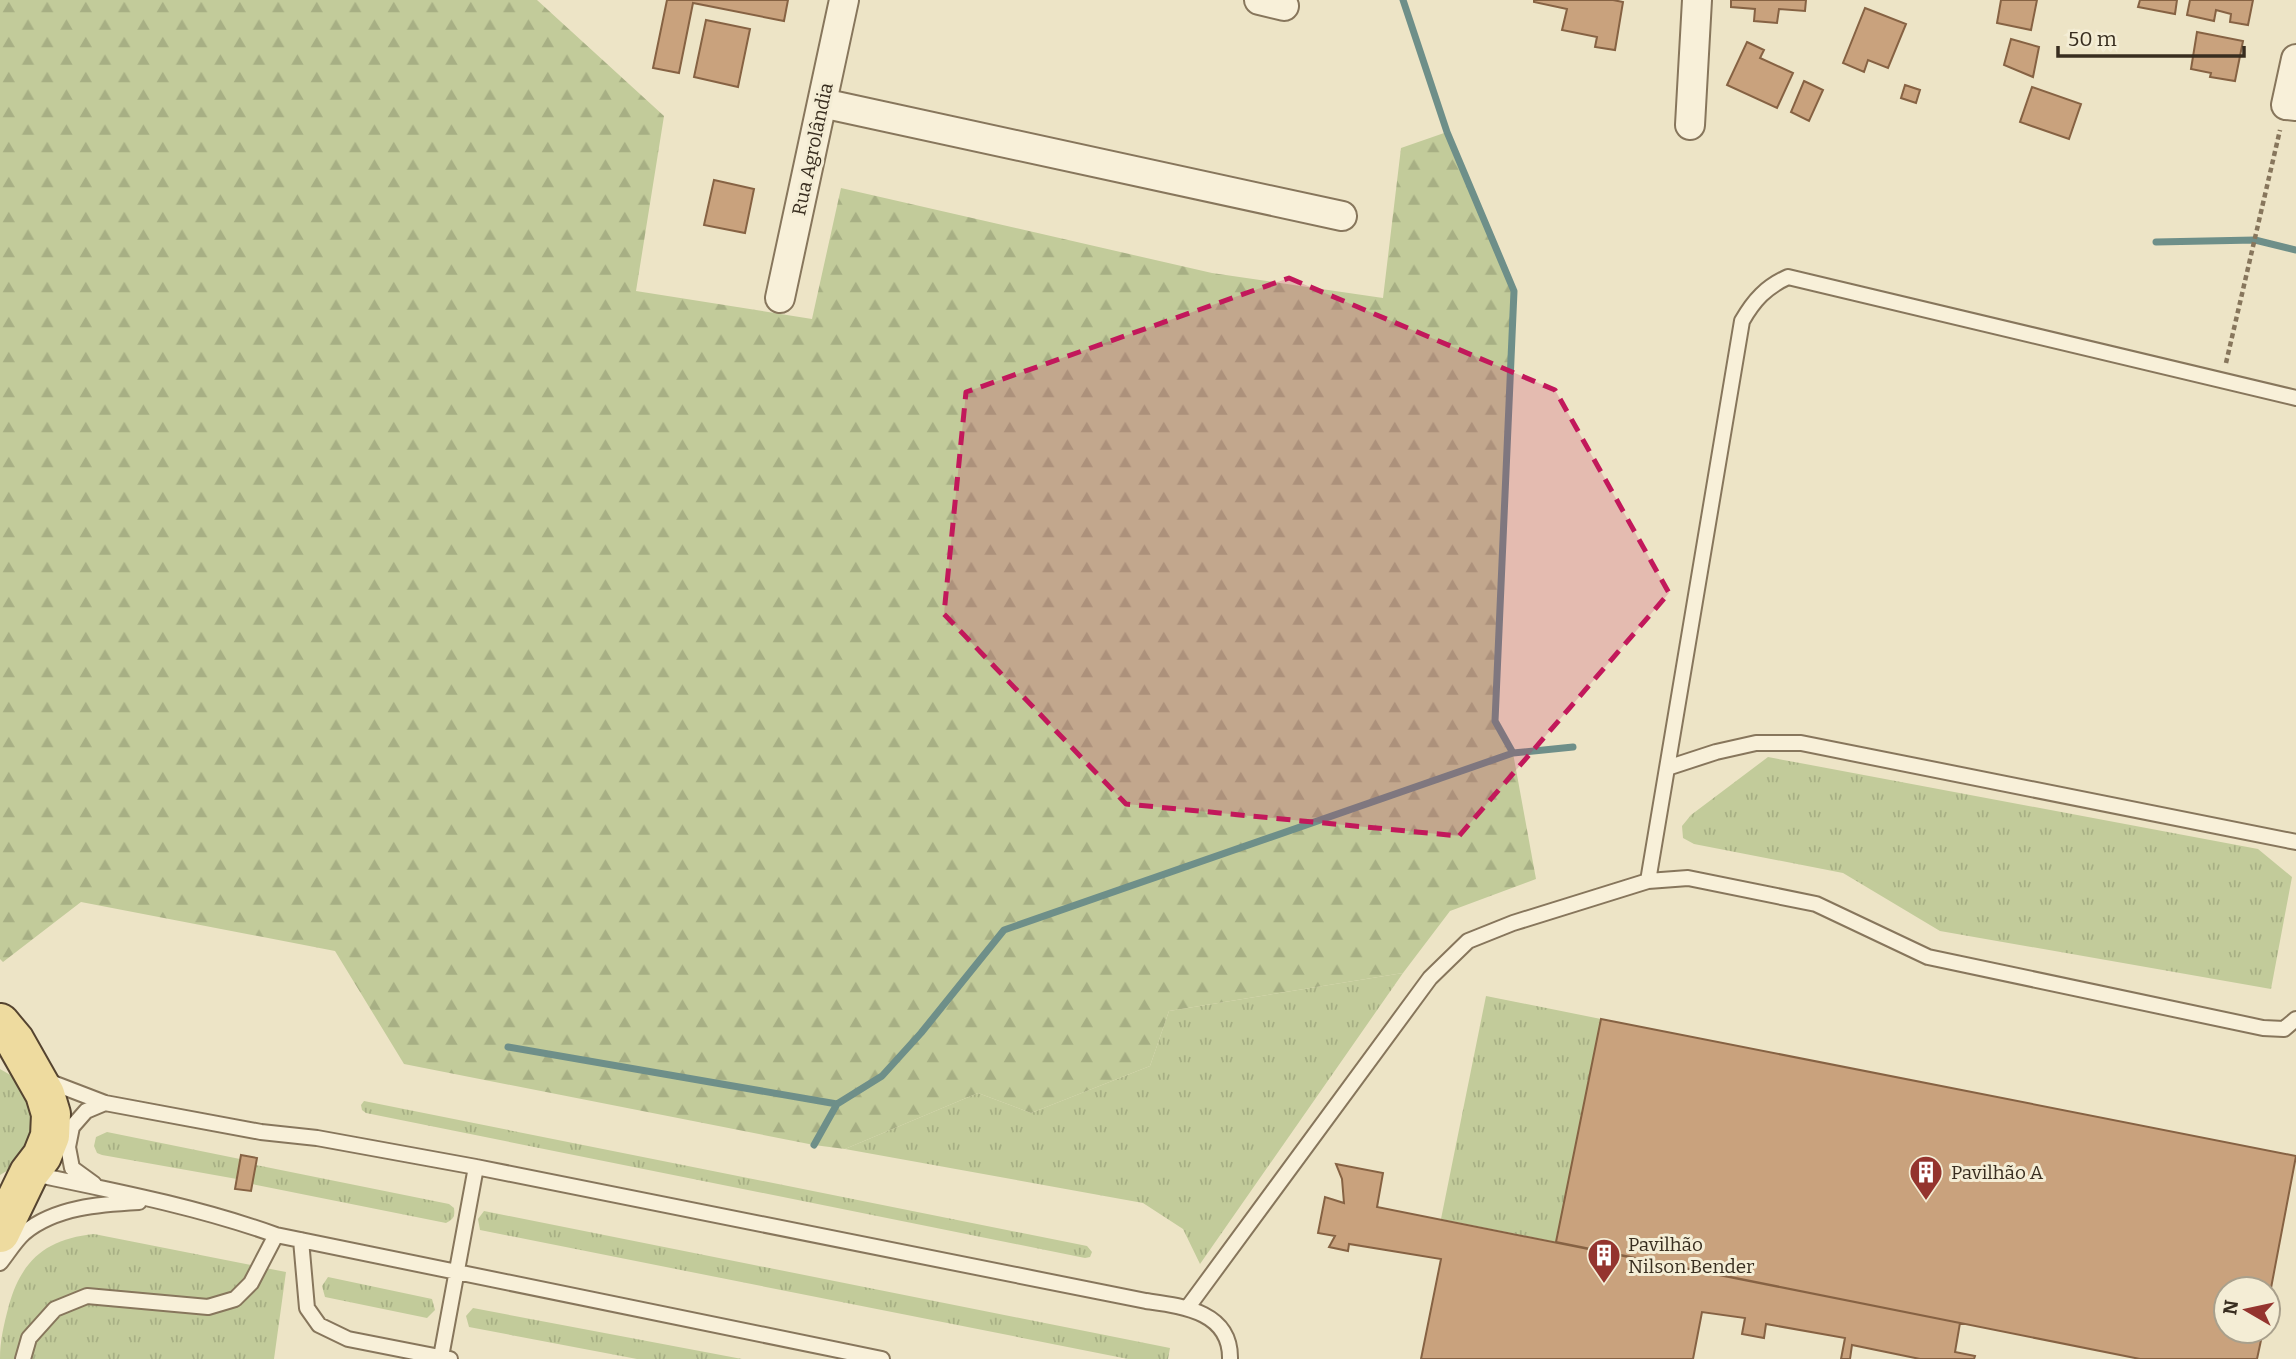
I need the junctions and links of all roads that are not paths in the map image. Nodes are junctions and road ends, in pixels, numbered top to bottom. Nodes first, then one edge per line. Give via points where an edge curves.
1 (844, 0) edge
2 (1697, 0) edge
3 (2296, 59) edge
4 (822, 103) junction
5 (2291, 106) edge
6 (1690, 125) dead end
7 (1342, 216) dead end
8 (780, 298) dead end
9 (2296, 398) edge
10 (1667, 768) junction
11 (2296, 842) edge
12 (1648, 881) junction
13 (2296, 1019) edge
14 (0, 1023) edge
15 (0, 1055) edge
16 (34, 1075) junction
17 (105, 1103) junction
18 (476, 1167) junction
19 (14, 1181) edge
20 (99, 1188) junction
21 (155, 1201) junction
22 (0, 1233) edge
23 (276, 1235) junction
24 (301, 1240) junction
25 (0, 1263) edge
26 (457, 1272) junction
27 (1188, 1307) junction
28 (834, 1355) edge
29 (446, 1358) edge
30 (23, 1359) edge
31 (882, 1359) edge
32 (1230, 1359) edge

1 - 4 street, Rua Agrolândia
2 - 6 street
3 - 5 street
4 - 7 street
4 - 8 street, Rua Agrolândia
9 - 10 lane via 1788,276 1770,285 1742,321
10 - 11 lane via 1756,743 1801,743
10 - 12 lane
12 - 13 lane via 1688,878 1816,904 1928,957 2263,1028 2284,1029
12 - 27 lane via 1468,941 1430,978
14 - 16 main road
15 - 16 main road
16 - 17 lane
16 - 19 main road via 51,1114 50,1136 42,1156
17 - 18 lane
17 - 20 lane via 86,1111 72,1127 68,1147 72,1168
18 - 26 lane
18 - 27 lane
19 - 20 lane
19 - 22 main road
20 - 21 lane
21 - 23 lane
21 - 25 lane via 99,1204 42,1220 23,1234
23 - 24 lane
23 - 30 lane via 251,1283 235,1299 208,1307 87,1296 55,1309 29,1338
24 - 26 lane
24 - 29 lane via 307,1308 319,1325 348,1339
26 - 28 lane
26 - 29 lane
27 - 32 lane via 1207,1316 1223,1333
28 - 31 lane

